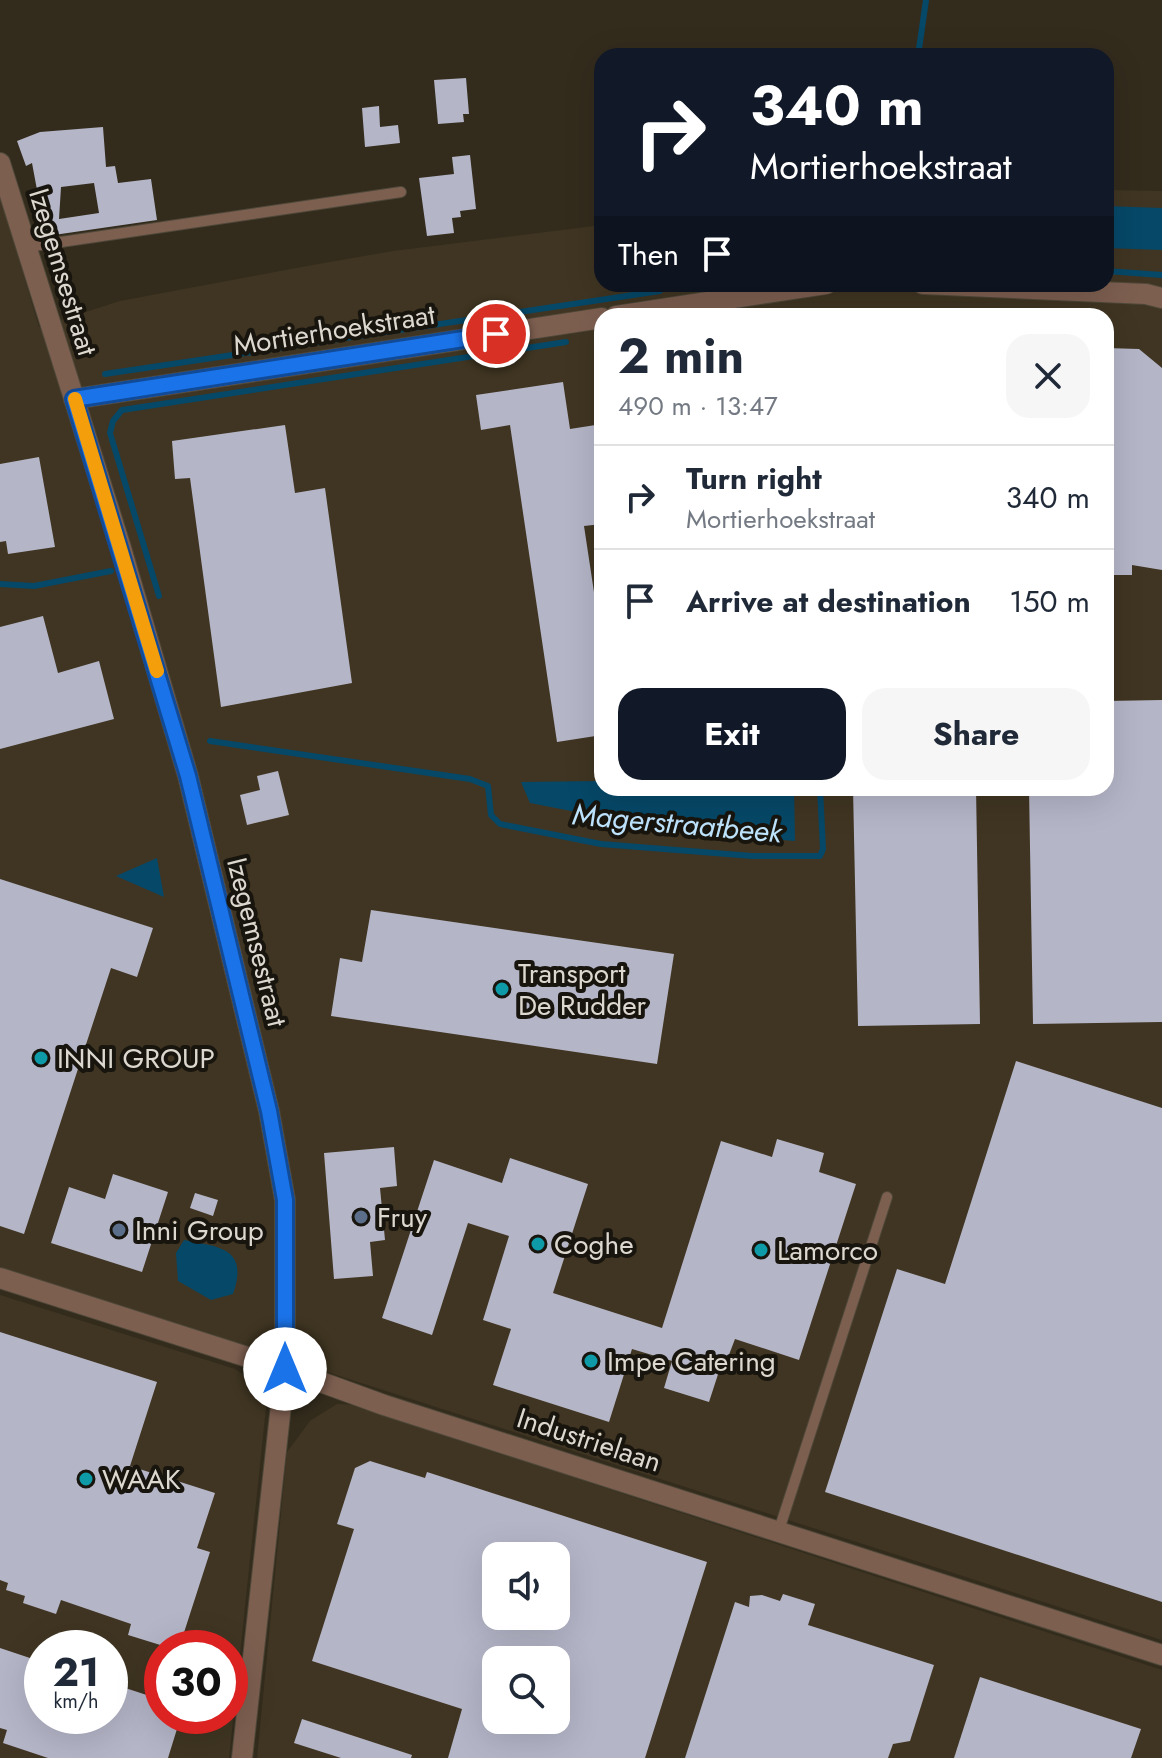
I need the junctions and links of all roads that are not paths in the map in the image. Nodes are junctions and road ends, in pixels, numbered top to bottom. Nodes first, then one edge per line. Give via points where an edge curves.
1 (0, 163) edge
2 (401, 192) dead end
3 (27, 247) junction
4 (774, 292) edge
5 (1101, 292) edge
6 (1162, 298) edge
7 (668, 308) edge
8 (594, 319) edge
9 (74, 399) junction
10 (887, 1197) dead end
11 (0, 1278) edge
12 (285, 1369) junction
13 (779, 1530) junction
14 (1162, 1655) edge
15 (242, 1758) edge

1 - 3 street, Izegemsestraat
2 - 3 lane
3 - 9 street, Izegemsestraat
4 - 7 street
5 - 6 street
8 - 9 street, Mortierhoekstraat
9 - 12 street, Izegemsestraat via 188,776 269,1111 285,1200
10 - 13 lane
11 - 12 street, Industrielaan
12 - 13 street, Industrielaan
12 - 15 street, Izegemsestraat
13 - 14 street, Industrielaan

